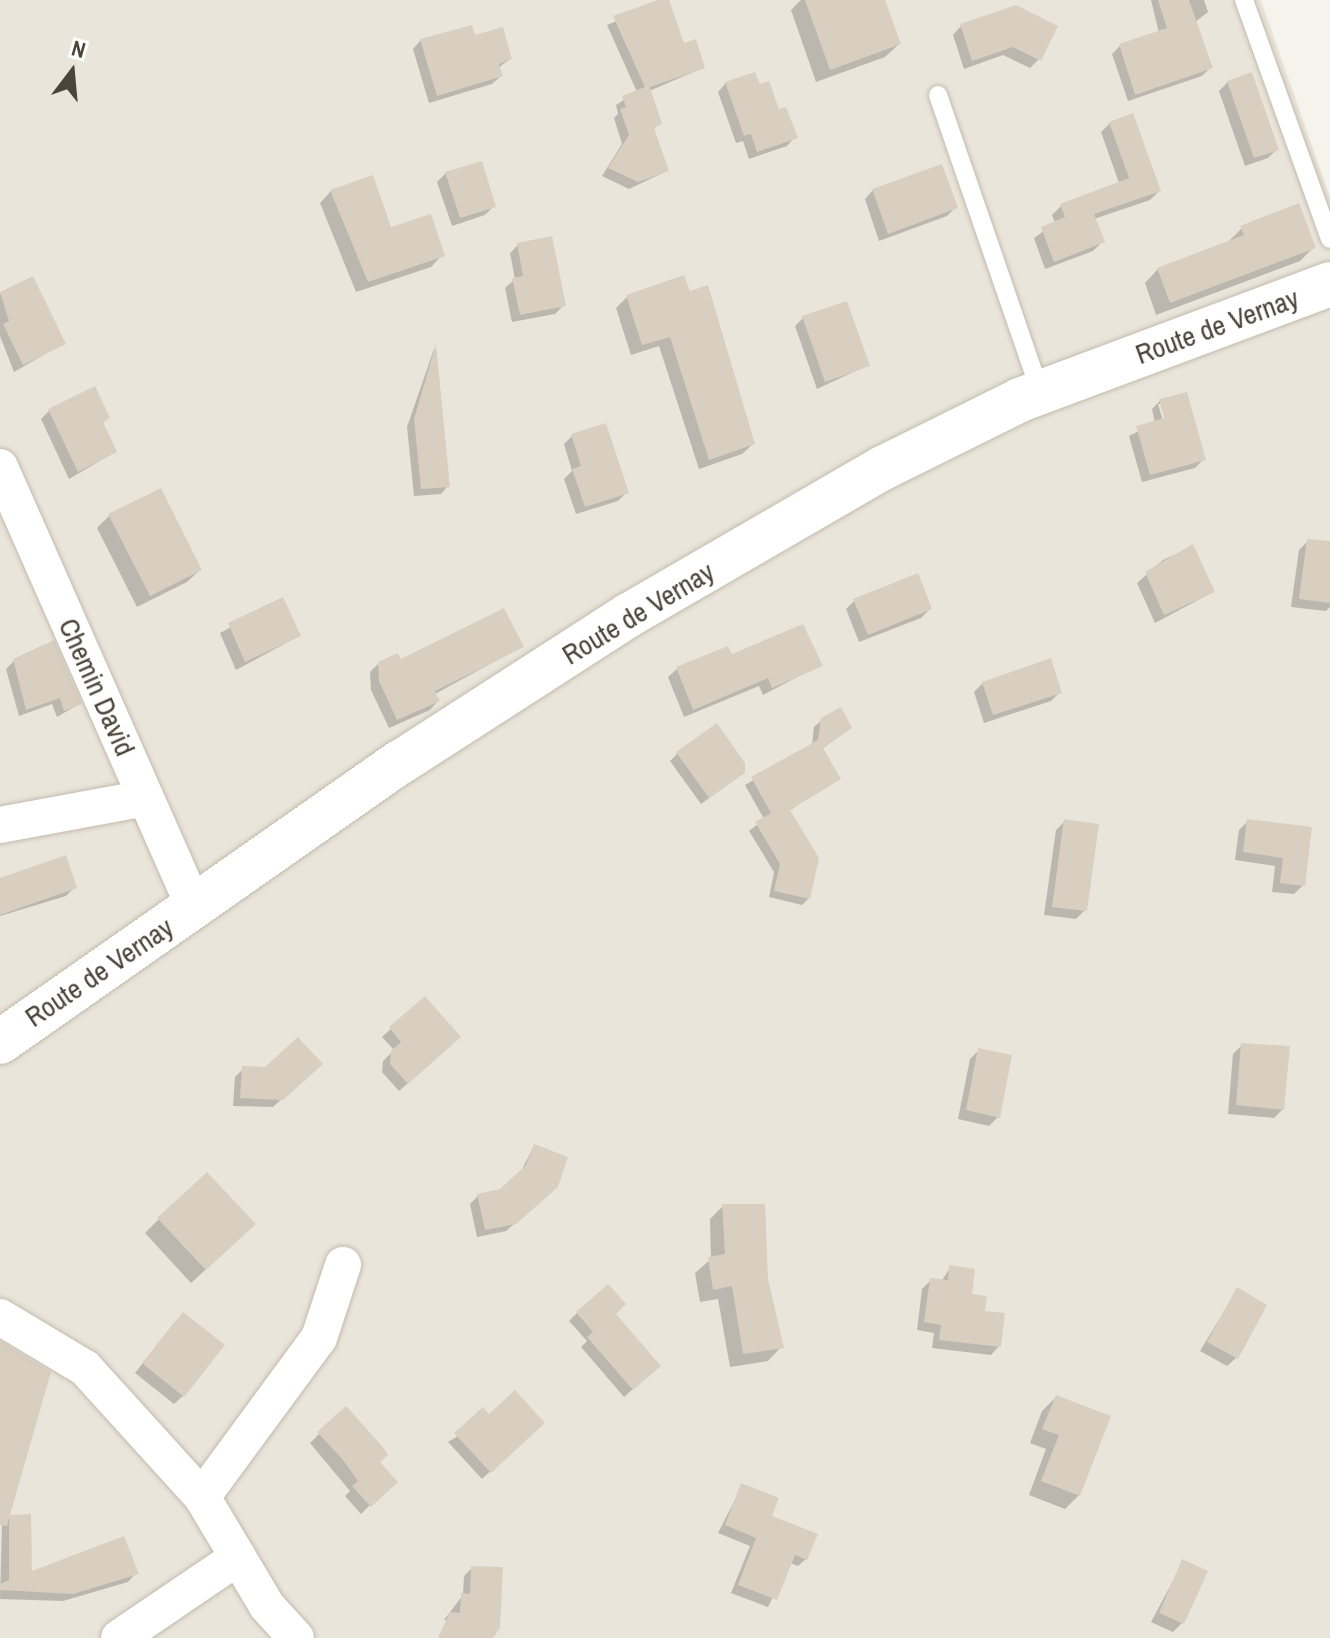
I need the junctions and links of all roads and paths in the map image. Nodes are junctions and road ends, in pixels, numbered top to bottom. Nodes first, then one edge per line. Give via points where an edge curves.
1 (1244, 0) edge
2 (938, 95) dead end
3 (1330, 239) edge
4 (1330, 284) edge
5 (1040, 392) junction
6 (0, 467) edge
7 (145, 798) junction
8 (0, 825) edge
9 (194, 906) junction
10 (0, 1042) edge
11 (343, 1265) dead end
12 (0, 1317) edge
13 (202, 1497) junction
14 (238, 1557) junction
15 (119, 1638) edge
16 (296, 1638) edge

1 - 3 lane
2 - 5 lane
4 - 5 street, Route de Vernay
5 - 9 street, Route de Vernay via 883,468 629,615 399,763
6 - 7 street, Chemin David
7 - 8 street
7 - 9 street, Chemin David
9 - 10 street, Route de Vernay
11 - 13 street via 319,1338
12 - 13 street via 85,1368
13 - 14 street
14 - 15 street
14 - 16 street via 267,1606

